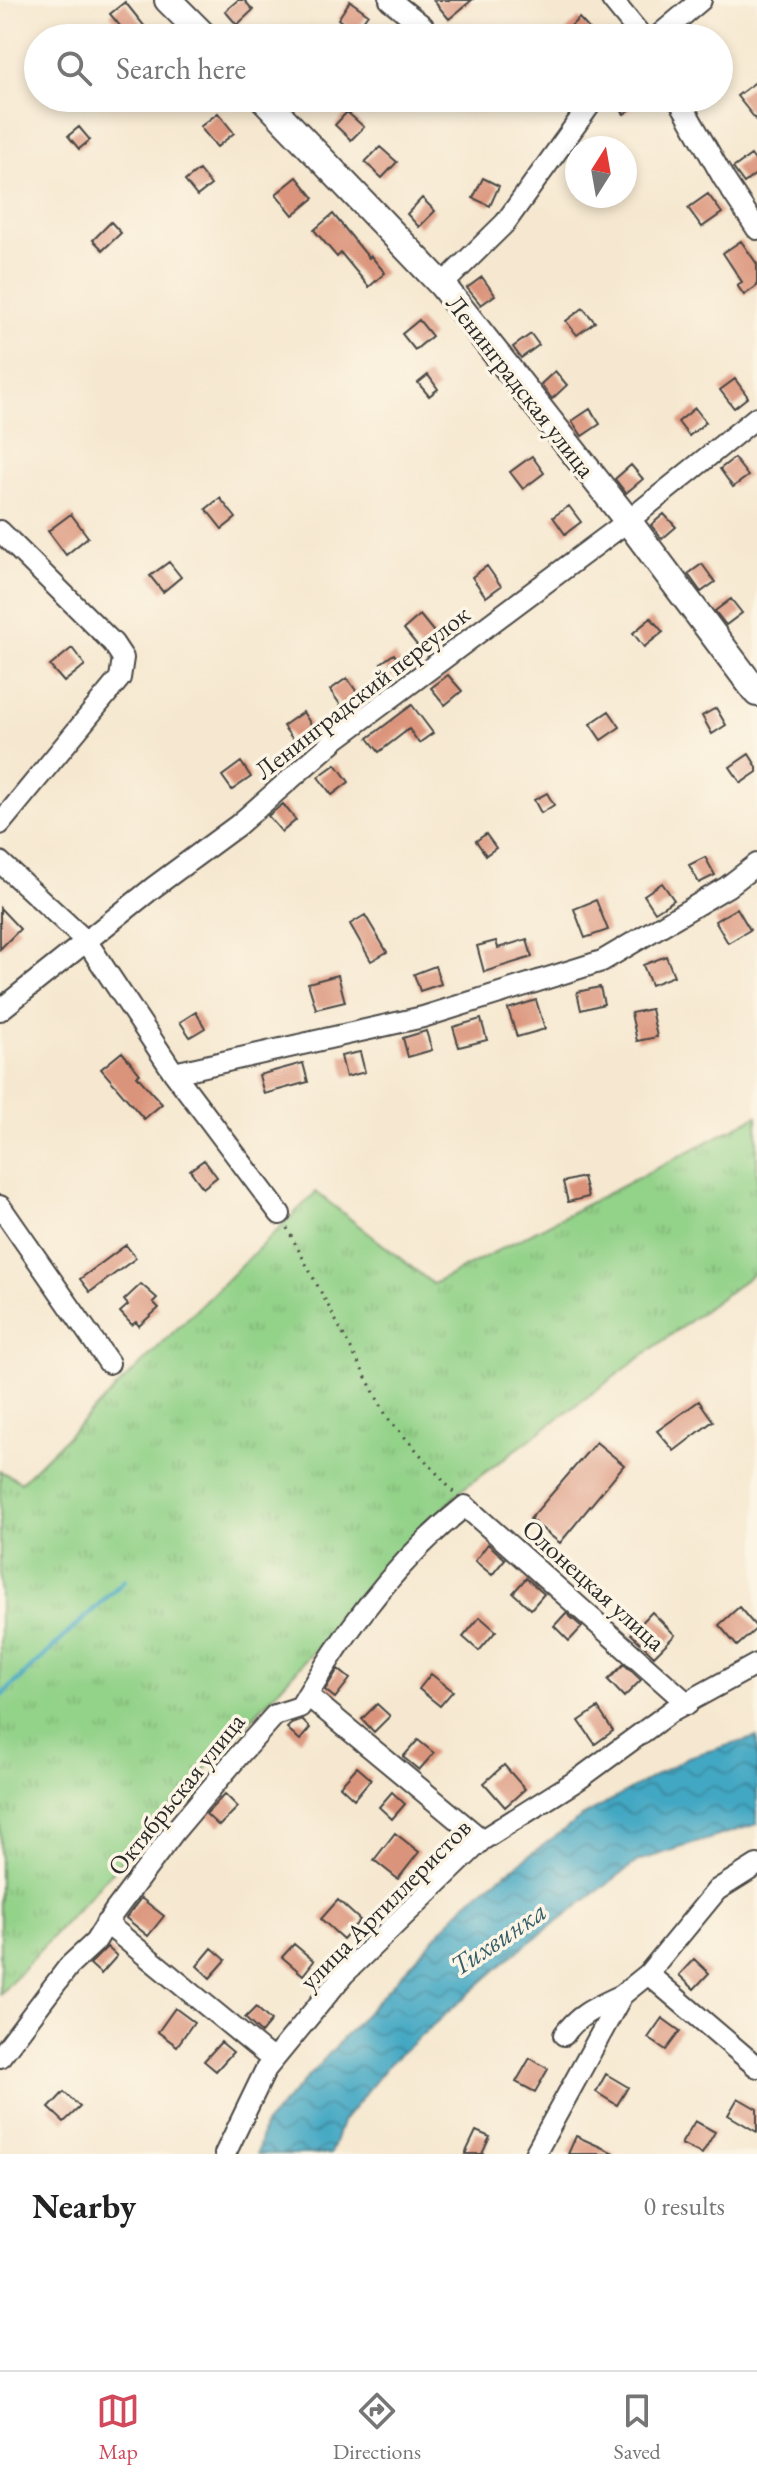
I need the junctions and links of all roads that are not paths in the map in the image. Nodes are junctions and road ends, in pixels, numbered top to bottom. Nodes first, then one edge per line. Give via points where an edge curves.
1 (168, 0) edge
2 (390, 0) edge
3 (612, 0) edge
4 (701, 0) edge
5 (192, 24) edge
6 (420, 24) edge
7 (632, 24) edge
8 (673, 24) edge
9 (276, 112) edge
10 (585, 112) edge
11 (686, 112) edge
12 (757, 229) edge
13 (442, 285) junction
14 (757, 417) edge
15 (628, 521) junction
16 (0, 531) edge
17 (757, 693) edge
18 (0, 824) edge
19 (0, 862) edge
20 (757, 864) edge
21 (87, 942) junction
22 (0, 1010) edge
23 (174, 1073) junction
24 (0, 1206) edge
25 (280, 1214) road end
26 (109, 1363) dead end
27 (465, 1506) joint
28 (757, 1664) edge
29 (307, 1695) junction
30 (688, 1704) junction
31 (482, 1840) junction
32 (757, 1865) edge
33 (106, 1923) junction
34 (648, 1974) junction
35 (622, 1995) junction
36 (564, 2035) dead end
37 (0, 2057) edge
38 (273, 2060) junction
39 (757, 2067) edge
40 (225, 2154) edge
41 (535, 2154) edge

1 - 5 main road
2 - 6 street
3 - 7 street
4 - 8 street
9 - 13 main road, Ленинградская улица
10 - 13 street via 505,223
11 - 12 street
13 - 15 main road, Ленинградская улица
14 - 15 street, Ленинградский переулок
15 - 17 main road, Ленинградская улица
15 - 21 street, Ленинградский переулок via 336,739 238,825
16 - 18 street via 123,658 120,678
19 - 21 street
20 - 23 street via 602,961 423,1017
21 - 22 street, Ленинградский переулок
21 - 23 street
23 - 25 street
24 - 26 street
27 - 29 street, Октябрьская улица via 385,1582
27 - 30 street, Олонецкая улица
28 - 30 street, улица Артиллеристов
29 - 31 street
29 - 33 street, Октябрьская улица via 300,1707 275,1715 240,1754
30 - 31 street, улица Артиллеристов
31 - 38 street, улица Артиллеристов via 344,1974
32 - 34 street via 717,1890
33 - 37 street, Октябрьская улица
33 - 38 street
34 - 35 street
34 - 39 street
35 - 36 street via 573,2021
35 - 41 street
38 - 40 street, улица Артиллеристов

